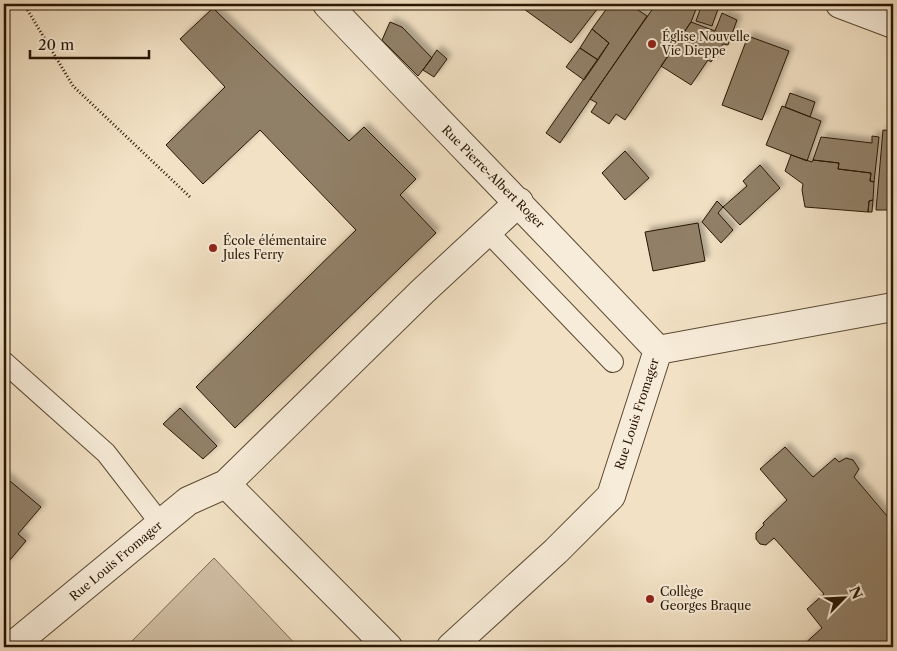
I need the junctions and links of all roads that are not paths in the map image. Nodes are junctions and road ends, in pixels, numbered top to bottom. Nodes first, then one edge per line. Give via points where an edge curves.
1 (328, 4) edge
2 (840, 4) edge
3 (893, 24) edge
4 (519, 202) junction
5 (487, 230) junction
6 (893, 307) edge
7 (658, 350) junction
8 (4, 362) edge
9 (613, 362) dead end
10 (226, 484) junction
11 (162, 524) junction
12 (11, 647) edge
13 (388, 647) edge
14 (451, 647) edge

1 - 4 street, Rue Pierre-Albert Roger via 429,113
2 - 3 street
4 - 5 street, Rue Louis Fromager
4 - 7 street, Rue Pierre-Albert Roger
5 - 9 lane
5 - 10 street, Rue Louis Fromager
6 - 7 street, Rue Louis Fromager
7 - 14 street, Rue Louis Fromager via 611,496
8 - 11 lane via 106,453
10 - 11 street, Rue Louis Fromager via 188,501
10 - 13 street
11 - 12 street, Rue Louis Fromager

